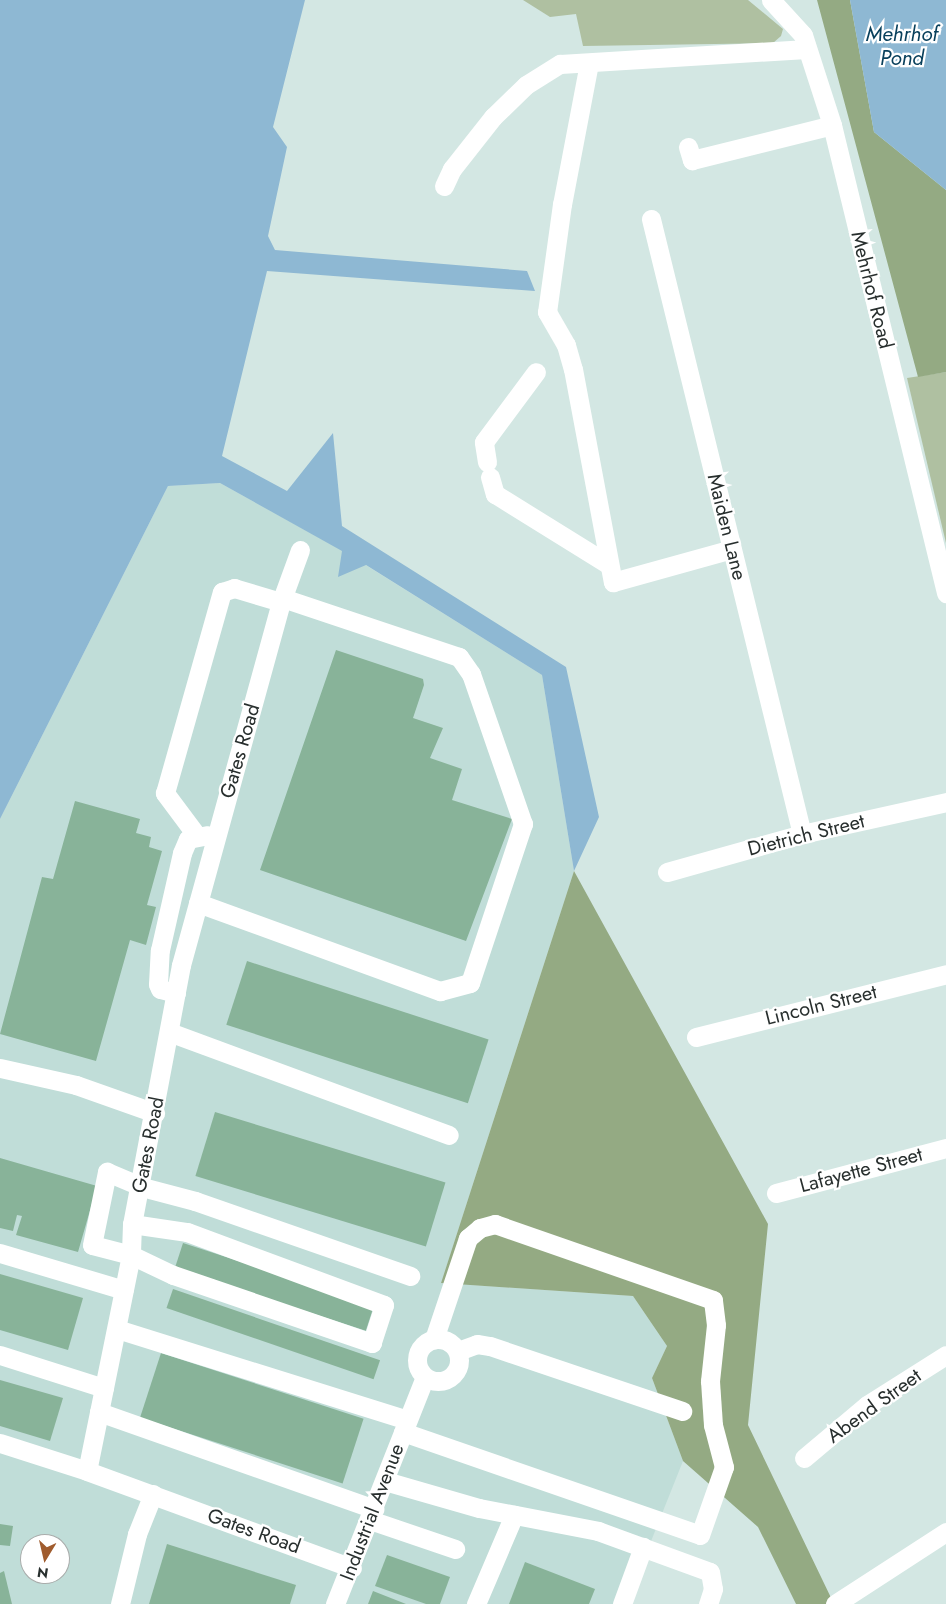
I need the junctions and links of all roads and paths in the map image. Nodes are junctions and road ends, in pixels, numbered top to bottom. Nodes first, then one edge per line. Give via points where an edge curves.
1 (771, 0) edge
2 (807, 49) junction
3 (590, 63) junction
4 (832, 125) junction
5 (688, 146) dead end
6 (444, 186) dead end
7 (652, 219) dead end
8 (536, 372) dead end
9 (732, 548) junction
10 (300, 550) dead end
11 (608, 564) junction
12 (946, 593) edge
13 (282, 600) junction
14 (946, 802) edge
15 (802, 834) junction
16 (217, 835) junction
17 (196, 836) junction
18 (667, 872) dead end
19 (198, 903) junction
20 (946, 974) edge
21 (176, 993) junction
22 (169, 1032) junction
23 (696, 1037) dead end
24 (0, 1068) edge
25 (155, 1113) junction
26 (450, 1135) dead end
27 (946, 1148) edge
28 (142, 1187) junction
29 (776, 1193) dead end
30 (132, 1224) junction
31 (0, 1253) edge
32 (131, 1255) junction
33 (410, 1276) dead end
34 (124, 1290) junction
35 (117, 1329) junction
36 (434, 1339) junction
37 (458, 1351) junction
38 (0, 1355) edge
39 (946, 1355) edge
40 (426, 1377) junction
41 (104, 1388) junction
42 (682, 1411) dead end
43 (99, 1412) junction
44 (405, 1426) junction
45 (0, 1442) edge
46 (804, 1458) dead end
47 (87, 1471) junction
48 (384, 1481) junction
49 (153, 1494) junction
50 (372, 1515) junction
51 (514, 1515) junction
52 (946, 1532) edge
53 (643, 1547) junction
54 (455, 1549) dead end
55 (352, 1568) junction
56 (120, 1604) edge
57 (336, 1604) edge
58 (476, 1604) edge
59 (622, 1604) edge
60 (708, 1604) edge
61 (835, 1604) edge

1 - 2 street, Mehrhof Road via 802,35
2 - 3 street
2 - 4 street, Mehrhof Road
3 - 6 street via 560,64 526,85 493,117 452,169
3 - 11 street via 562,204 547,312 566,344 573,369
4 - 5 street via 692,160
4 - 12 street, Mehrhof Road
7 - 9 street, Maiden Lane
8 - 11 street via 484,442 495,494
9 - 11 street via 613,582
9 - 15 street, Maiden Lane
10 - 13 street, Gates Road
13 - 16 street, Gates Road
13 - 17 street via 234,588 222,592 165,793
13 - 19 street via 459,657 471,674 522,824 470,983 440,991
14 - 15 street, Dietrich Street
15 - 18 street, Dietrich Street
16 - 17 street
16 - 19 street, Gates Road
17 - 21 street via 188,838 182,853 160,950 158,984 160,989
19 - 21 street, Gates Road
20 - 23 street, Lincoln Street
21 - 22 street, Gates Road
22 - 25 street, Gates Road
22 - 26 street
24 - 25 street via 76,1086
25 - 28 street, Gates Road
27 - 29 street, Lafayette Street
28 - 30 street, Gates Road
28 - 32 street via 107,1172 92,1245
28 - 33 street via 195,1201
30 - 32 street, Gates Road
30 - 32 street via 187,1232 384,1305 372,1343 173,1275
31 - 34 street
32 - 34 street, Gates Road
34 - 35 street, Gates Road
35 - 41 street, Gates Road
35 - 44 street
36 - 37 street via 448,1341
36 - 40 street via 418,1352 418,1366
36 - 44 street via 468,1238 480,1228 494,1224 713,1300 716,1326 710,1381 713,1425 724,1467 700,1535
37 - 40 street via 459,1365 452,1377 439,1382
37 - 42 street via 477,1344 490,1346
38 - 41 street
39 - 46 street, Abend Street via 867,1405
40 - 44 street, Industrial Avenue
41 - 43 street, Gates Road
43 - 47 street, Gates Road
43 - 50 street
44 - 48 street, Industrial Avenue
45 - 47 street
47 - 49 street, Gates Road
48 - 50 street, Industrial Avenue
48 - 51 street
49 - 55 street, Gates Road
49 - 56 street via 137,1534
50 - 54 street
50 - 55 street, Industrial Avenue
51 - 53 street via 598,1531
51 - 58 street
52 - 61 street
53 - 59 street
53 - 60 street via 710,1572 713,1589
55 - 57 street, Industrial Avenue

